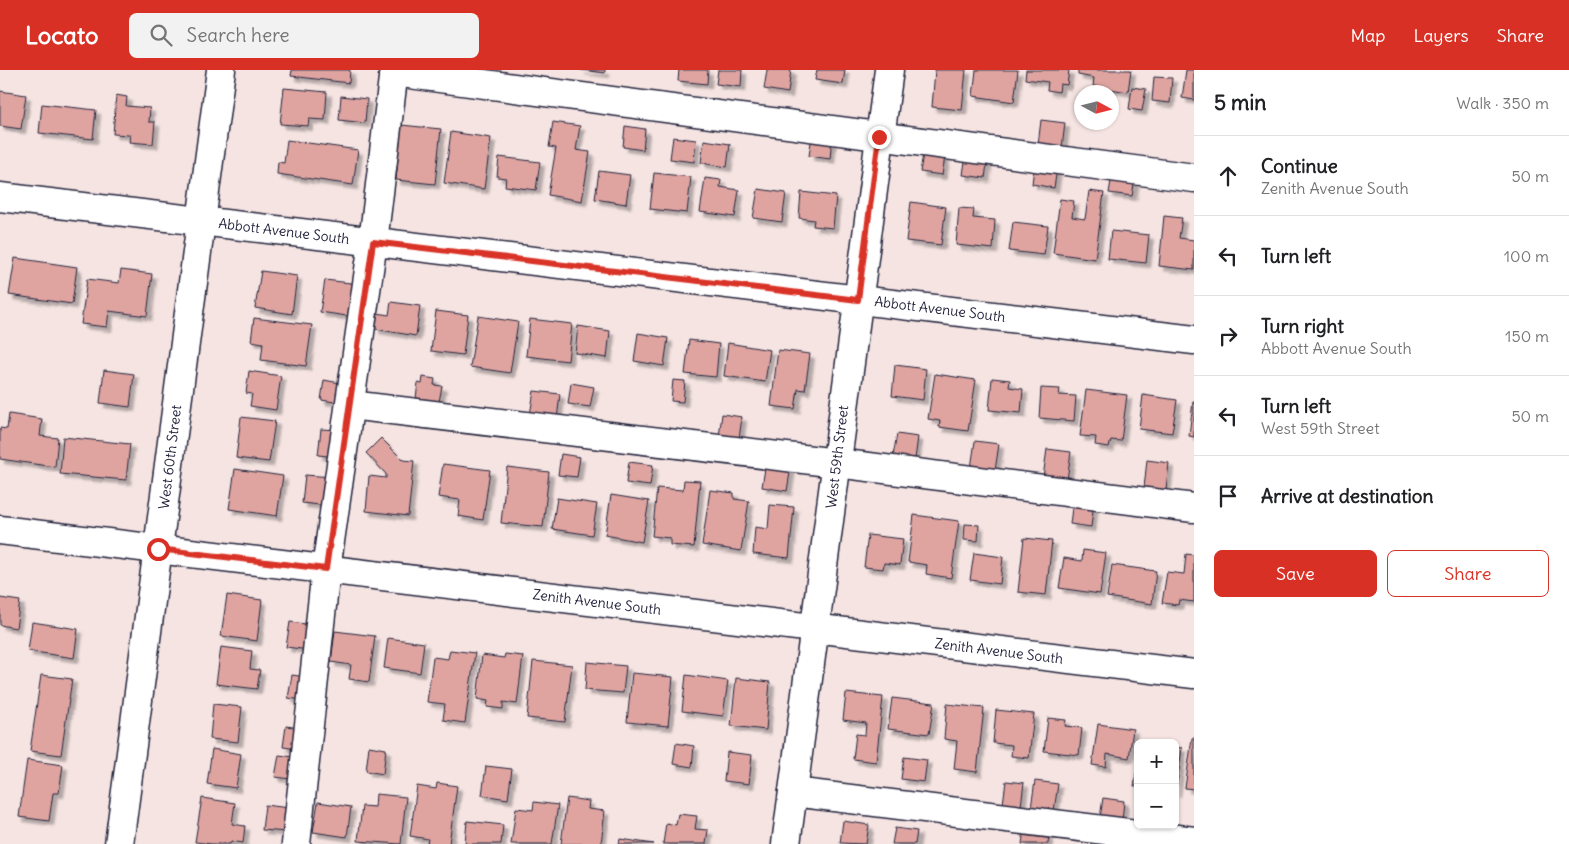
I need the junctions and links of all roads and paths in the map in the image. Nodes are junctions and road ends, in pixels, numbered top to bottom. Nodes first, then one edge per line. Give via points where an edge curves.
1 (221, 70) edge
2 (889, 70) edge
3 (394, 71) edge
4 (879, 137) junction
5 (1194, 178) edge
6 (0, 197) edge
7 (200, 221) junction
8 (373, 242) junction
9 (858, 300) junction
10 (1194, 340) edge
11 (350, 405) junction
12 (836, 463) junction
13 (1194, 508) edge
14 (0, 530) edge
15 (158, 549) junction
16 (326, 569) junction
17 (815, 628) junction
18 (1194, 674) edge
19 (793, 792) junction
20 (1194, 841) edge
21 (119, 844) edge
22 (296, 844) edge
23 (786, 844) edge

1 - 7 street, West 60th Street
2 - 4 street, West 59th Street
3 - 4 street
3 - 8 street
4 - 5 street
4 - 9 street, West 59th Street
6 - 7 street, Abbott Avenue South
7 - 8 street, Abbott Avenue South
7 - 15 street, West 60th Street
8 - 9 street, Abbott Avenue South
8 - 11 street
9 - 10 street, Abbott Avenue South
9 - 12 street, West 59th Street
11 - 12 street
11 - 16 street
12 - 13 street
12 - 17 street, West 59th Street
14 - 15 street, Zenith Avenue South
15 - 16 street, Zenith Avenue South
15 - 21 street, West 60th Street
16 - 17 street, Zenith Avenue South
16 - 22 street
17 - 18 street, Zenith Avenue South
17 - 19 street, West 59th Street
19 - 20 street
19 - 23 street, West 59th Street

